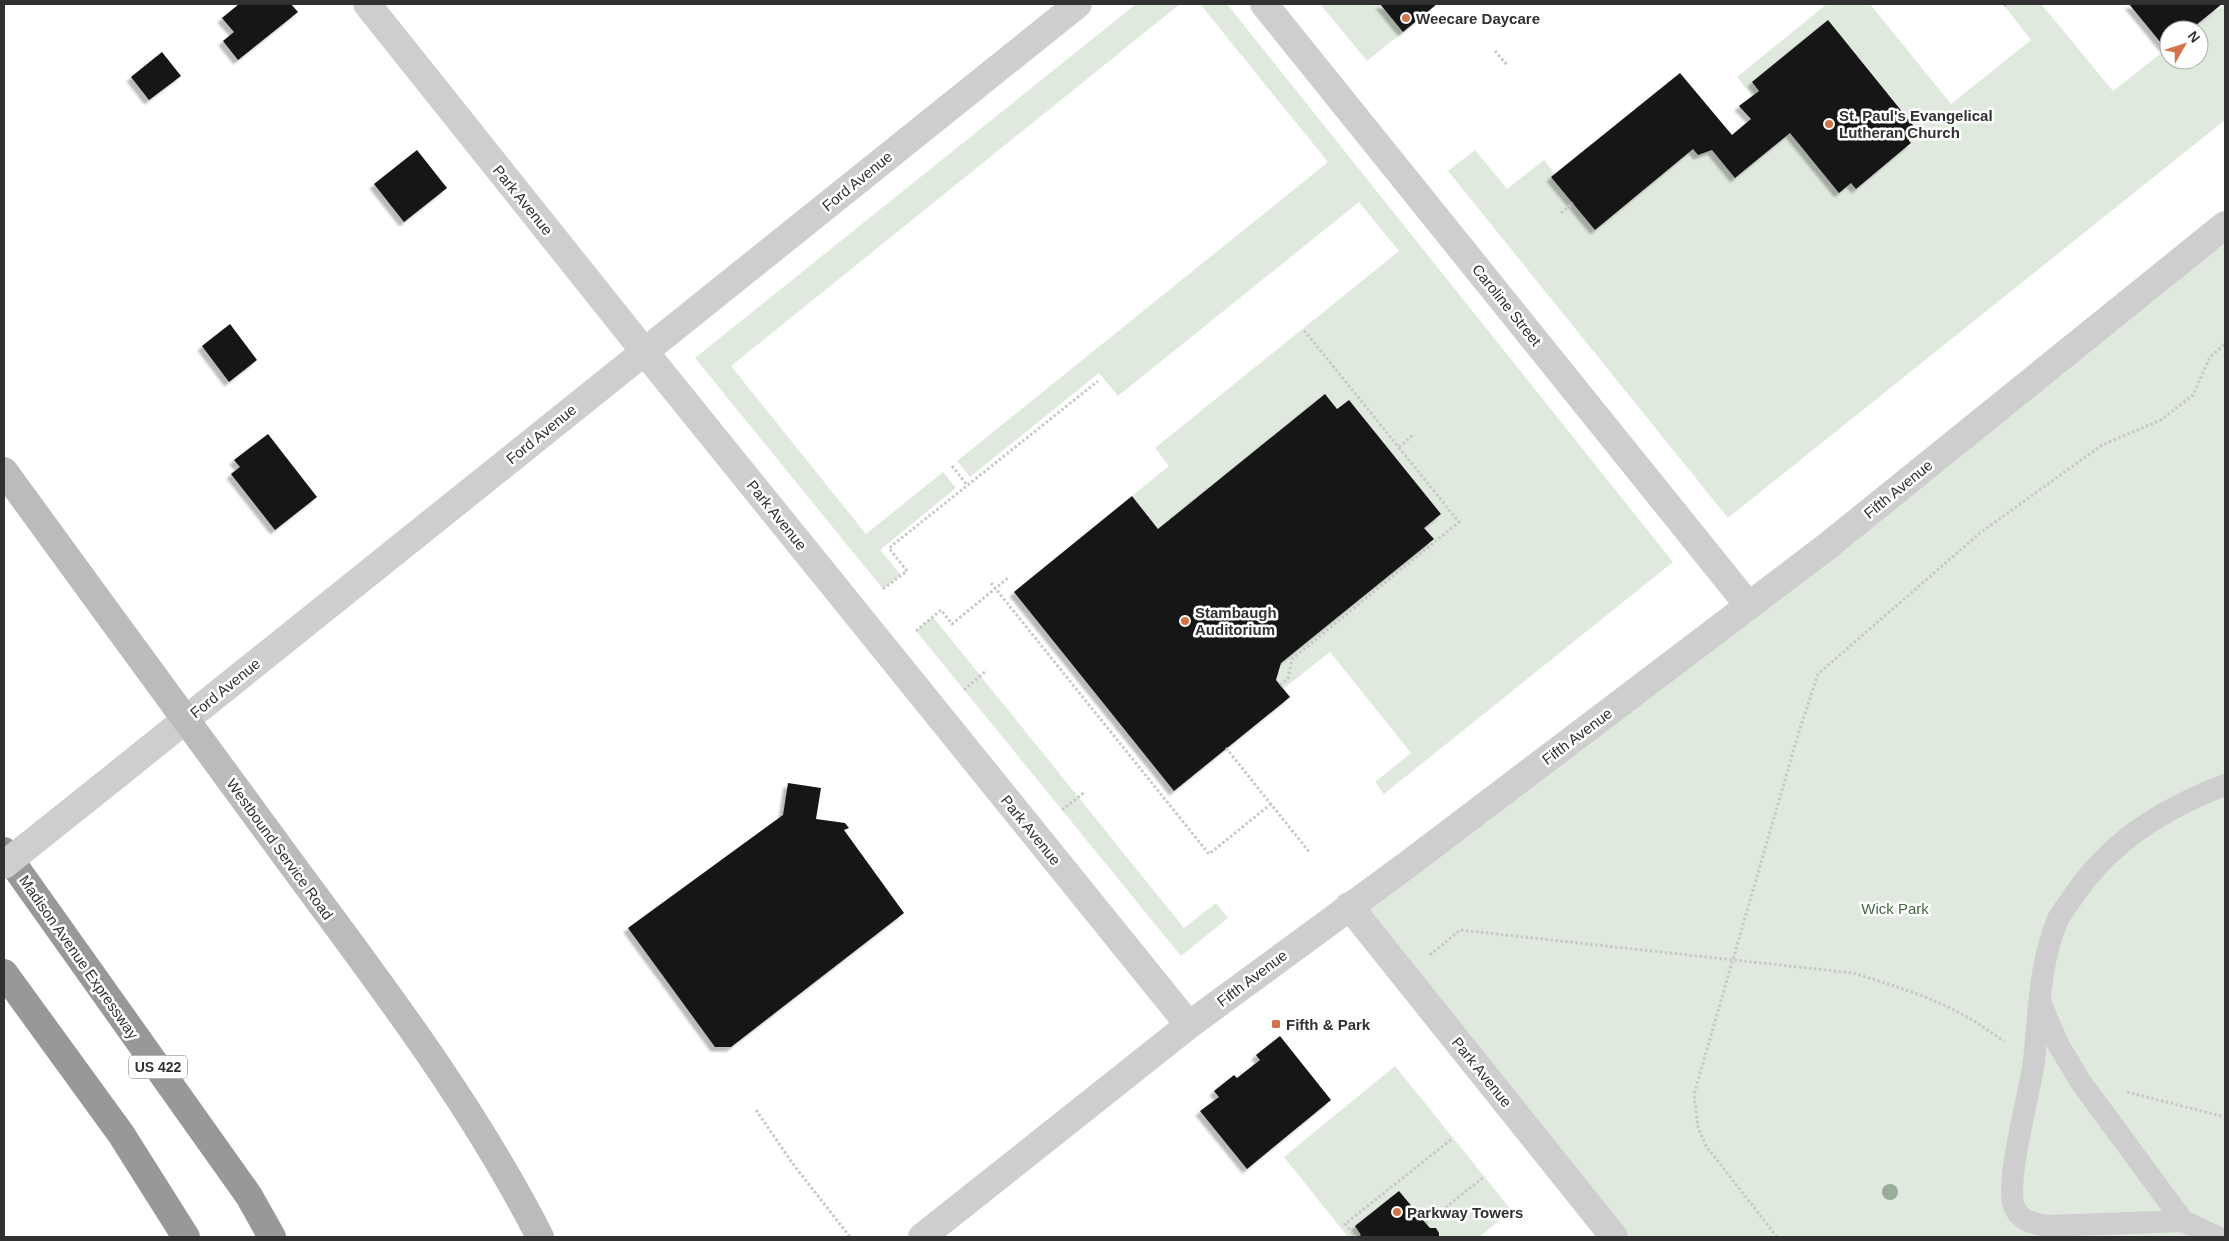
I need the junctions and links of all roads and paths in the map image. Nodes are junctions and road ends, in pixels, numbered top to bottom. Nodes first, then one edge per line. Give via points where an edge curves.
1 (367, 4) edge
2 (1078, 4) edge
3 (1264, 4) edge
4 (1495, 51) dead end
5 (1508, 66) dead end
6 (1573, 203) dead end
7 (1561, 213) dead end
8 (2225, 225) edge
9 (1303, 329) dead end
10 (2225, 344) edge
11 (644, 351) junction
12 (1098, 381) dead end
13 (1413, 436) dead end
14 (1399, 447) junction
15 (952, 466) dead end
16 (4, 471) edge
17 (967, 485) junction
18 (1008, 578) dead end
19 (991, 582) dead end
20 (996, 588) junction
21 (883, 590) dead end
22 (1749, 606) junction
23 (916, 631) dead end
24 (987, 670) dead end
25 (1280, 685) dead end
26 (964, 690) dead end
27 (186, 720) junction
28 (1226, 748) dead end
29 (2225, 785) edge
30 (1085, 792) dead end
31 (1271, 804) junction
32 (1062, 810) dead end
33 (4, 850) edge
34 (1310, 853) dead end
35 (4, 865) edge
36 (1349, 906) junction
37 (1460, 930) dead end
38 (1733, 961) junction
39 (4, 973) edge
40 (2040, 1002) junction
41 (1188, 1025) junction
42 (2034, 1060) junction
43 (2080, 1081) junction
44 (756, 1110) dead end
45 (2225, 1117) edge
46 (1453, 1138) dead end
47 (1485, 1176) dead end
48 (2183, 1221) junction
49 (1426, 1223) dead end
50 (186, 1237) edge
51 (272, 1237) edge
52 (540, 1237) edge
53 (850, 1237) edge
54 (922, 1237) edge
55 (1356, 1237) edge
56 (1614, 1237) edge
57 (1777, 1237) edge
58 (2216, 1237) edge

1 - 11 street, Park Avenue
2 - 11 street, Ford Avenue
3 - 22 street, Caroline Street
4 - 5 path
6 - 7 path
8 - 22 street, Fifth Avenue
9 - 14 path
10 - 38 path via 2210,357 2193,395 2161,420 2102,445 1980,533 1818,674
11 - 27 street, Ford Avenue
11 - 41 street, Park Avenue
12 - 17 path
13 - 14 path
14 - 25 path via 1459,522 1292,659 1288,679
15 - 17 path
16 - 27 main road, Westbound Service Road
17 - 21 path via 889,548 907,571
18 - 20 path
19 - 20 path
20 - 23 path via 952,624 941,610
20 - 31 path via 1209,854
22 - 36 street, Fifth Avenue
24 - 26 path
27 - 35 street, Ford Avenue, bridge
27 - 52 main road, Westbound Service Road via 356,952 472,1118
28 - 31 path
29 - 40 lane via 2159,815 2126,837 2086,878 2059,919
30 - 32 path
31 - 34 path
33 - 51 highway, Madison Avenue Expressway / US 422 via 248,1196
36 - 41 street, Fifth Avenue
36 - 56 street, Park Avenue
37 - 38 path
38 - 42 path via 1853,973 1897,986 1965,1016
38 - 57 path via 1694,1094 1698,1126 1706,1146 1720,1166
39 - 50 highway via 121,1134
40 - 42 lane
40 - 43 lane via 2058,1044
41 - 54 street, Fifth Avenue
42 - 48 lane via 2012,1183 2013,1204 2018,1215 2029,1222 2047,1226
43 - 45 path
43 - 48 lane
44 - 53 path
46 - 55 path via 1345,1224
47 - 49 path
48 - 58 lane

